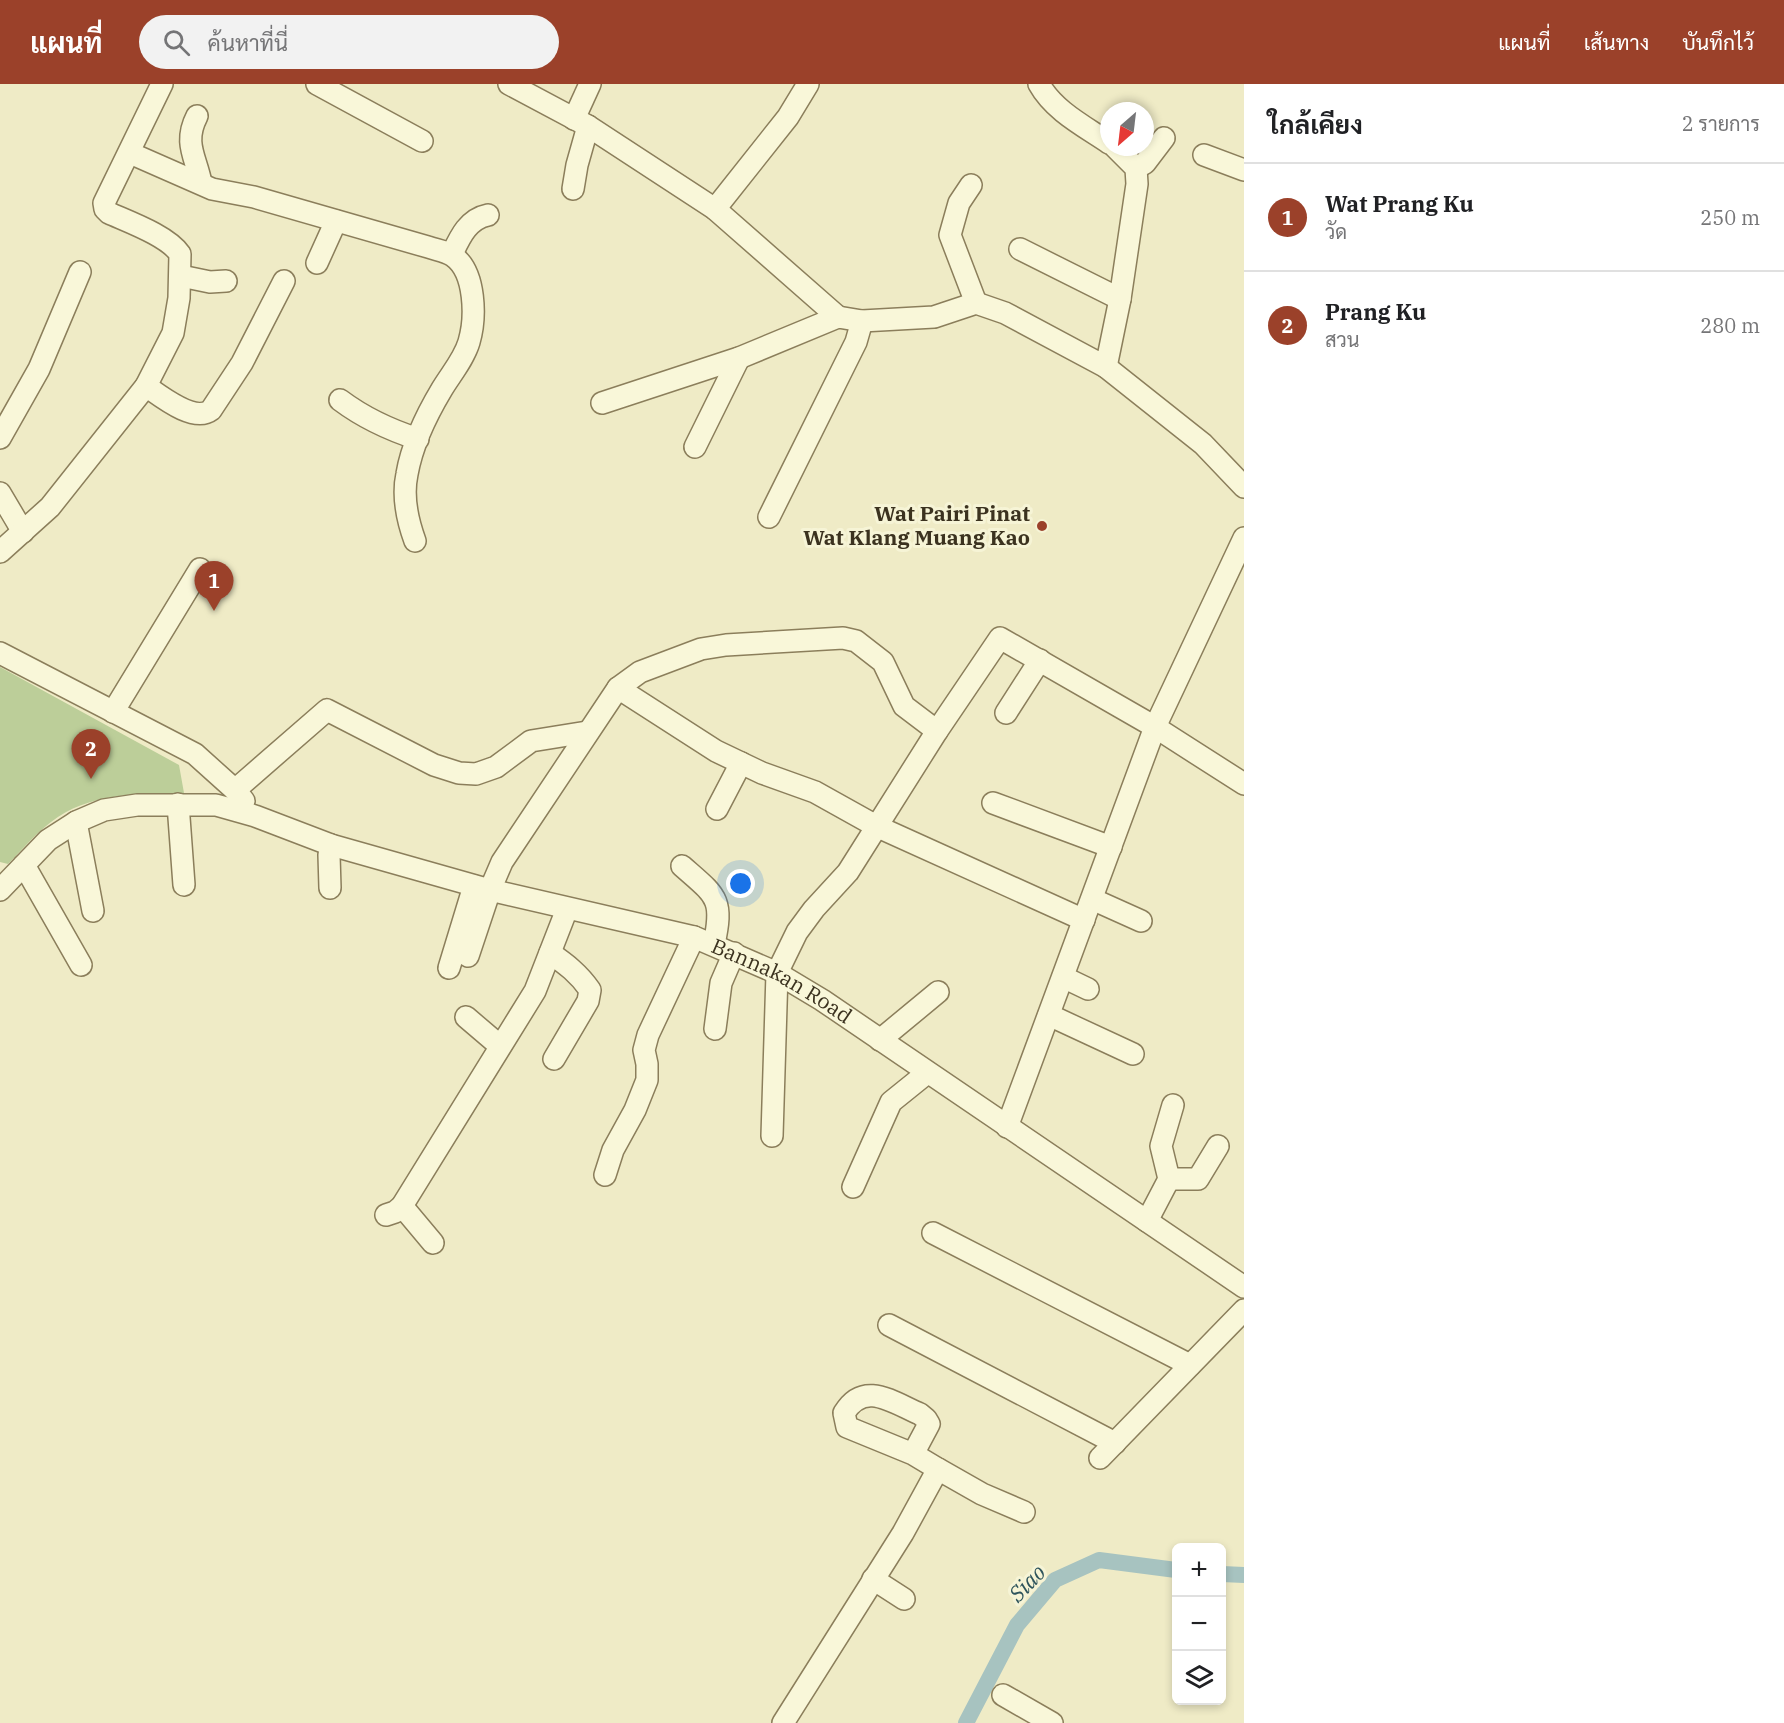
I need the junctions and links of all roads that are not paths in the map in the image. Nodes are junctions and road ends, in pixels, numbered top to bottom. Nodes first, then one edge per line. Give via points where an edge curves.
1 (162, 84) edge
2 (317, 84) edge
3 (509, 84) edge
4 (590, 84) edge
5 (808, 84) edge
6 (1039, 84) edge
7 (196, 116) dead end
8 (581, 122) junction
9 (1100, 137) edge
10 (1164, 138) dead end
11 (422, 141) dead end
12 (130, 153) junction
13 (1204, 155) dead end
14 (1124, 156) edge
15 (1136, 168) junction
16 (1244, 170) edge
17 (201, 183) junction
18 (971, 185) dead end
19 (573, 189) dead end
20 (715, 209) junction
21 (488, 214) dead end
22 (336, 221) junction
23 (1020, 249) dead end
24 (452, 254) junction
25 (317, 263) dead end
26 (80, 272) dead end
27 (181, 276) junction
28 (226, 280) dead end
29 (284, 281) dead end
30 (1120, 299) junction
31 (976, 303) junction
32 (838, 317) junction
33 (862, 321) junction
34 (739, 358) junction
35 (1106, 367) junction
36 (146, 386) junction
37 (340, 400) dead end
38 (602, 403) dead end
39 (0, 438) edge
40 (418, 439) junction
41 (695, 447) dead end
42 (1244, 487) edge
43 (3, 501) edge
44 (769, 517) dead end
45 (23, 532) junction
46 (1244, 538) edge
47 (415, 541) dead end
48 (0, 552) edge
49 (200, 569) dead end
50 (0, 653) edge
51 (1041, 660) junction
52 (618, 688) junction
53 (113, 712) junction
54 (1006, 713) dead end
55 (1155, 727) junction
56 (937, 730) junction
57 (587, 732) junction
58 (741, 763) junction
59 (1244, 784) edge
60 (235, 790) junction
61 (993, 803) dead end
62 (178, 804) junction
63 (717, 809) dead end
64 (255, 816) junction
65 (76, 822) junction
66 (876, 826) junction
67 (331, 845) junction
68 (1111, 847) junction
69 (24, 865) junction
70 (682, 866) dead end
71 (184, 885) dead end
72 (330, 888) dead end
73 (482, 888) junction
74 (0, 890) edge
75 (1092, 899) junction
76 (567, 909) junction
77 (93, 911) dead end
78 (1084, 920) junction
79 (1141, 921) dead end
80 (704, 940) junction
81 (550, 953) junction
82 (734, 953) junction
83 (468, 956) dead end
84 (81, 965) dead end
85 (449, 968) dead end
86 (777, 973) junction
87 (1063, 978) junction
88 (1088, 988) dead end
89 (938, 992) dead end
90 (1049, 1015) junction
91 (466, 1017) dead end
92 (715, 1029) dead end
93 (880, 1040) junction
94 (500, 1046) junction
95 (1132, 1054) dead end
96 (554, 1059) dead end
97 (927, 1073) junction
98 (1173, 1105) dead end
99 (1007, 1127) junction
100 (772, 1136) dead end
101 (1218, 1146) dead end
102 (606, 1175) dead end
103 (1169, 1179) junction
104 (853, 1187) dead end
105 (1147, 1221) junction
106 (933, 1233) dead end
107 (433, 1243) dead end
108 (1244, 1287) edge
109 (1244, 1310) edge
110 (889, 1325) dead end
111 (1190, 1365) junction
112 (1115, 1443) junction
113 (913, 1454) dead end
114 (1100, 1458) dead end
115 (938, 1469) junction
116 (1024, 1512) dead end
117 (873, 1579) junction
118 (904, 1599) dead end
119 (1003, 1695) dead end
120 (783, 1723) edge
121 (1050, 1723) edge

1 - 12 street
2 - 11 street
3 - 8 street
4 - 8 street
5 - 20 street via 788,117
6 - 9 street via 1064,112
7 - 17 street via 189,142
8 - 19 street
8 - 20 street
10 - 15 street via 1145,163
12 - 17 street
12 - 27 street via 104,203 105,209 177,249
13 - 16 street
14 - 15 street
15 - 30 street
17 - 22 street
18 - 31 street via 959,202 950,235
20 - 32 street
21 - 24 street via 470,223
22 - 24 street
22 - 25 street
23 - 30 street
24 - 40 street via 465,270 471,286 474,317 469,343
26 - 39 street via 39,369
27 - 28 street via 210,282
27 - 36 street via 173,333
29 - 36 street via 242,363 206,414 178,407
30 - 35 street
31 - 33 street via 933,317
31 - 35 street via 1005,313
32 - 33 street
32 - 34 street
33 - 44 street via 856,342
34 - 38 street
34 - 41 street
35 - 42 street via 1203,444
36 - 45 street via 50,507
37 - 40 street via 390,430
40 - 47 street via 404,496
43 - 45 street
45 - 48 street
46 - 55 street
49 - 53 street
50 - 53 street
51 - 54 street
51 - 55 street
51 - 56 street via 1000,638
52 - 56 street via 640,672 701,649 843,638 856,642 883,662 904,706
52 - 57 street
52 - 58 street
53 - 60 street via 195,754
55 - 59 street
55 - 68 street
56 - 66 street
57 - 60 street via 531,741 496,767 476,774 459,773 434,765 327,710
57 - 73 street
58 - 63 street
58 - 66 street via 815,792
60 - 64 street
61 - 68 street
62 - 64 street, Bannakan Road via 216,805
62 - 65 street, Bannakan Road via 104,810
62 - 71 street
64 - 67 street, Bannakan Road
65 - 69 street, Bannakan Road via 48,840
65 - 77 street
66 - 78 street
66 - 86 street via 848,872 797,932
67 - 72 street
67 - 73 street, Bannakan Road
68 - 75 street
69 - 74 street, Bannakan Road
69 - 84 street
70 - 80 street via 718,903 719,919
73 - 76 street, Bannakan Road
73 - 83 street
73 - 85 street
75 - 78 street
75 - 79 street
76 - 80 street, Bannakan Road
76 - 81 street
78 - 87 street
80 - 82 street, Bannakan Road
80 - 102 street via 648,1035 644,1050 647,1080 613,1150
81 - 94 street via 534,991
81 - 96 street via 568,965 590,990 588,1001
82 - 86 street, Bannakan Road
82 - 92 street via 721,983
86 - 93 street, Bannakan Road
86 - 100 street
87 - 88 street
87 - 90 street
89 - 93 street
90 - 95 street
90 - 99 street
91 - 94 street
93 - 97 street, Bannakan Road
94 - 107 street via 394,1210
97 - 99 street, Bannakan Road
97 - 104 street via 891,1102
98 - 103 street via 1161,1146
99 - 105 street, Bannakan Road
101 - 103 street via 1198,1179
103 - 105 street
105 - 108 street, Bannakan Road
106 - 111 street
109 - 111 street
110 - 112 street
111 - 112 street
112 - 114 street
113 - 115 street
115 - 116 street
115 - 117 street
117 - 118 street
117 - 120 street
119 - 121 street

